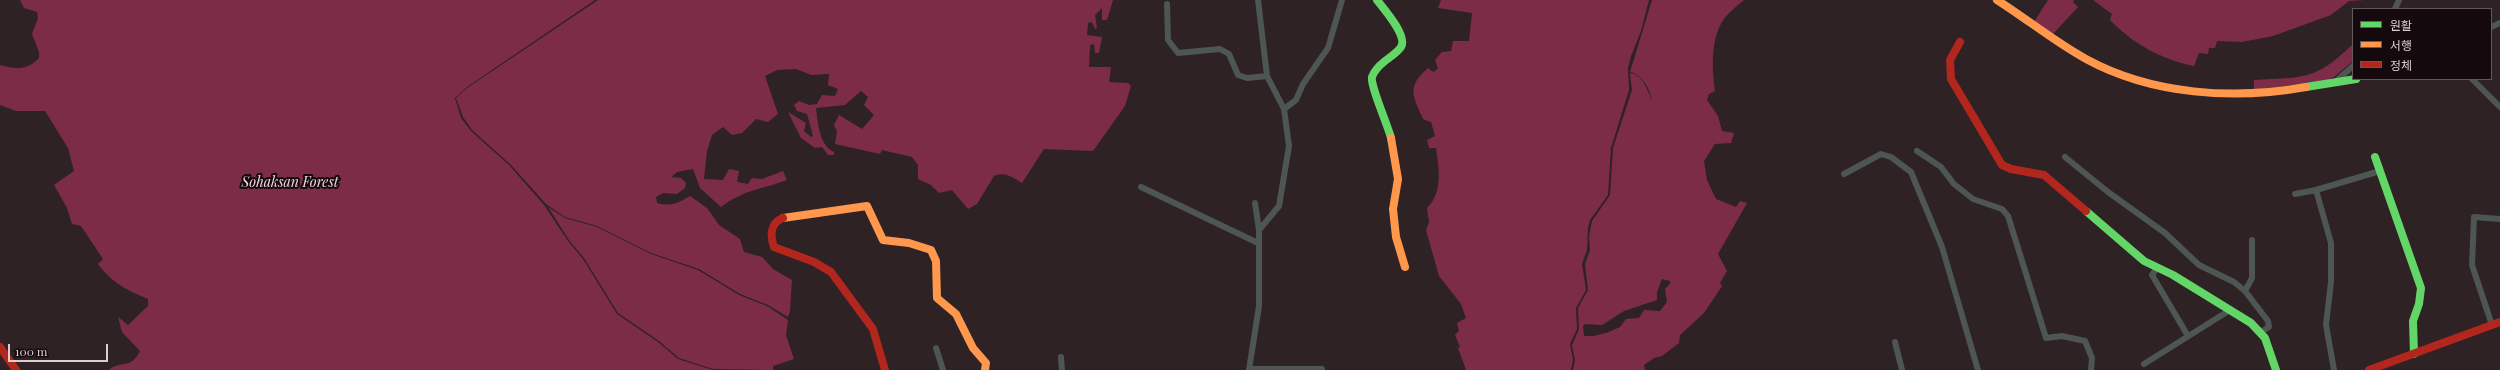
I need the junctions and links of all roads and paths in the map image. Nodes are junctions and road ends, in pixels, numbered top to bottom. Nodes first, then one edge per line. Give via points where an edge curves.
1 (1258, 0) edge
2 (1342, 0) edge
3 (1377, 0) edge
4 (1997, 0) edge
5 (1167, 4) dead end
6 (1960, 42) dead end
7 (2352, 67) edge
8 (1268, 76) junction
9 (2352, 80) edge
10 (2473, 80) edge
11 (2335, 82) junction
12 (2500, 107) edge
13 (1284, 109) junction
14 (1917, 151) dead end
15 (2065, 157) dead end
16 (2375, 157) dead end
17 (2380, 171) junction
18 (1844, 174) dead end
19 (1141, 187) dead end
20 (2316, 190) junction
21 (2295, 194) dead end
22 (1255, 203) dead end
23 (2500, 219) edge
24 (1259, 230) junction
25 (2252, 240) dead end
26 (1258, 243) junction
27 (1405, 267) dead end
28 (2157, 268) junction
29 (2245, 290) junction
30 (2230, 310) junction
31 (2496, 324) edge
32 (2261, 332) junction
33 (2188, 336) junction
34 (1895, 342) dead end
35 (0, 347) edge
36 (936, 348) dead end
37 (2414, 354) junction
38 (1061, 357) dead end
39 (2144, 364) dead end
40 (1249, 369) edge
41 (1322, 369) edge
42 (16, 370) edge
43 (885, 370) edge
44 (942, 370) edge
45 (985, 370) edge
46 (1062, 370) edge
47 (1902, 370) edge
48 (1978, 370) edge
49 (2091, 370) edge
50 (2276, 370) edge
51 (2334, 370) edge
52 (2369, 370) edge

1 - 8 street
2 - 13 street via 1328,48 1303,84 1296,100
3 - 27 street via 1400,32 1403,41 1378,67 1372,77 1372,87 1385,115 1394,147 1398,178 1393,209 1396,237
4 - 11 street via 2089,60 2118,72 2182,89 2211,94 2267,93
5 - 8 street via 1168,40 1178,53 1220,49 1229,54 1238,75 1246,78
6 - 28 street via 1949,61 1950,74 2002,165 2007,169 2033,171 2044,175 2128,249
7 - 11 street
8 - 13 street
9 - 11 street
10 - 12 street
13 - 24 street via 1289,146 1286,176 1279,206
14 - 49 street via 1940,167 1954,184 1973,199 2002,209 2008,216 2046,338 2062,336 2085,341 2092,358
15 - 29 street via 2165,233 2199,265
16 - 17 street
17 - 20 street
17 - 37 street via 2421,288 2413,321
18 - 48 street via 1881,154 1891,157 1909,169 1937,235
19 - 26 street
20 - 21 street
20 - 51 street via 2331,243 2331,282 2326,325
22 - 24 street
23 - 31 street via 2474,217 2472,266
24 - 26 street
25 - 29 street via 2252,278
26 - 40 street via 1259,306
28 - 30 street
28 - 33 street via 2152,275
29 - 32 street via 2268,321 2269,326
30 - 32 street via 2252,323
30 - 33 street
31 - 37 street
32 - 50 street
33 - 39 street
34 - 47 street
35 - 42 street
36 - 44 street
37 - 52 street
38 - 46 street
40 - 41 street
43 - 45 street via 873,329 831,272 814,262 774,248 770,234 775,222 781,218 867,206 883,240 909,243 931,250 937,264 937,298 956,314 973,348 986,363

